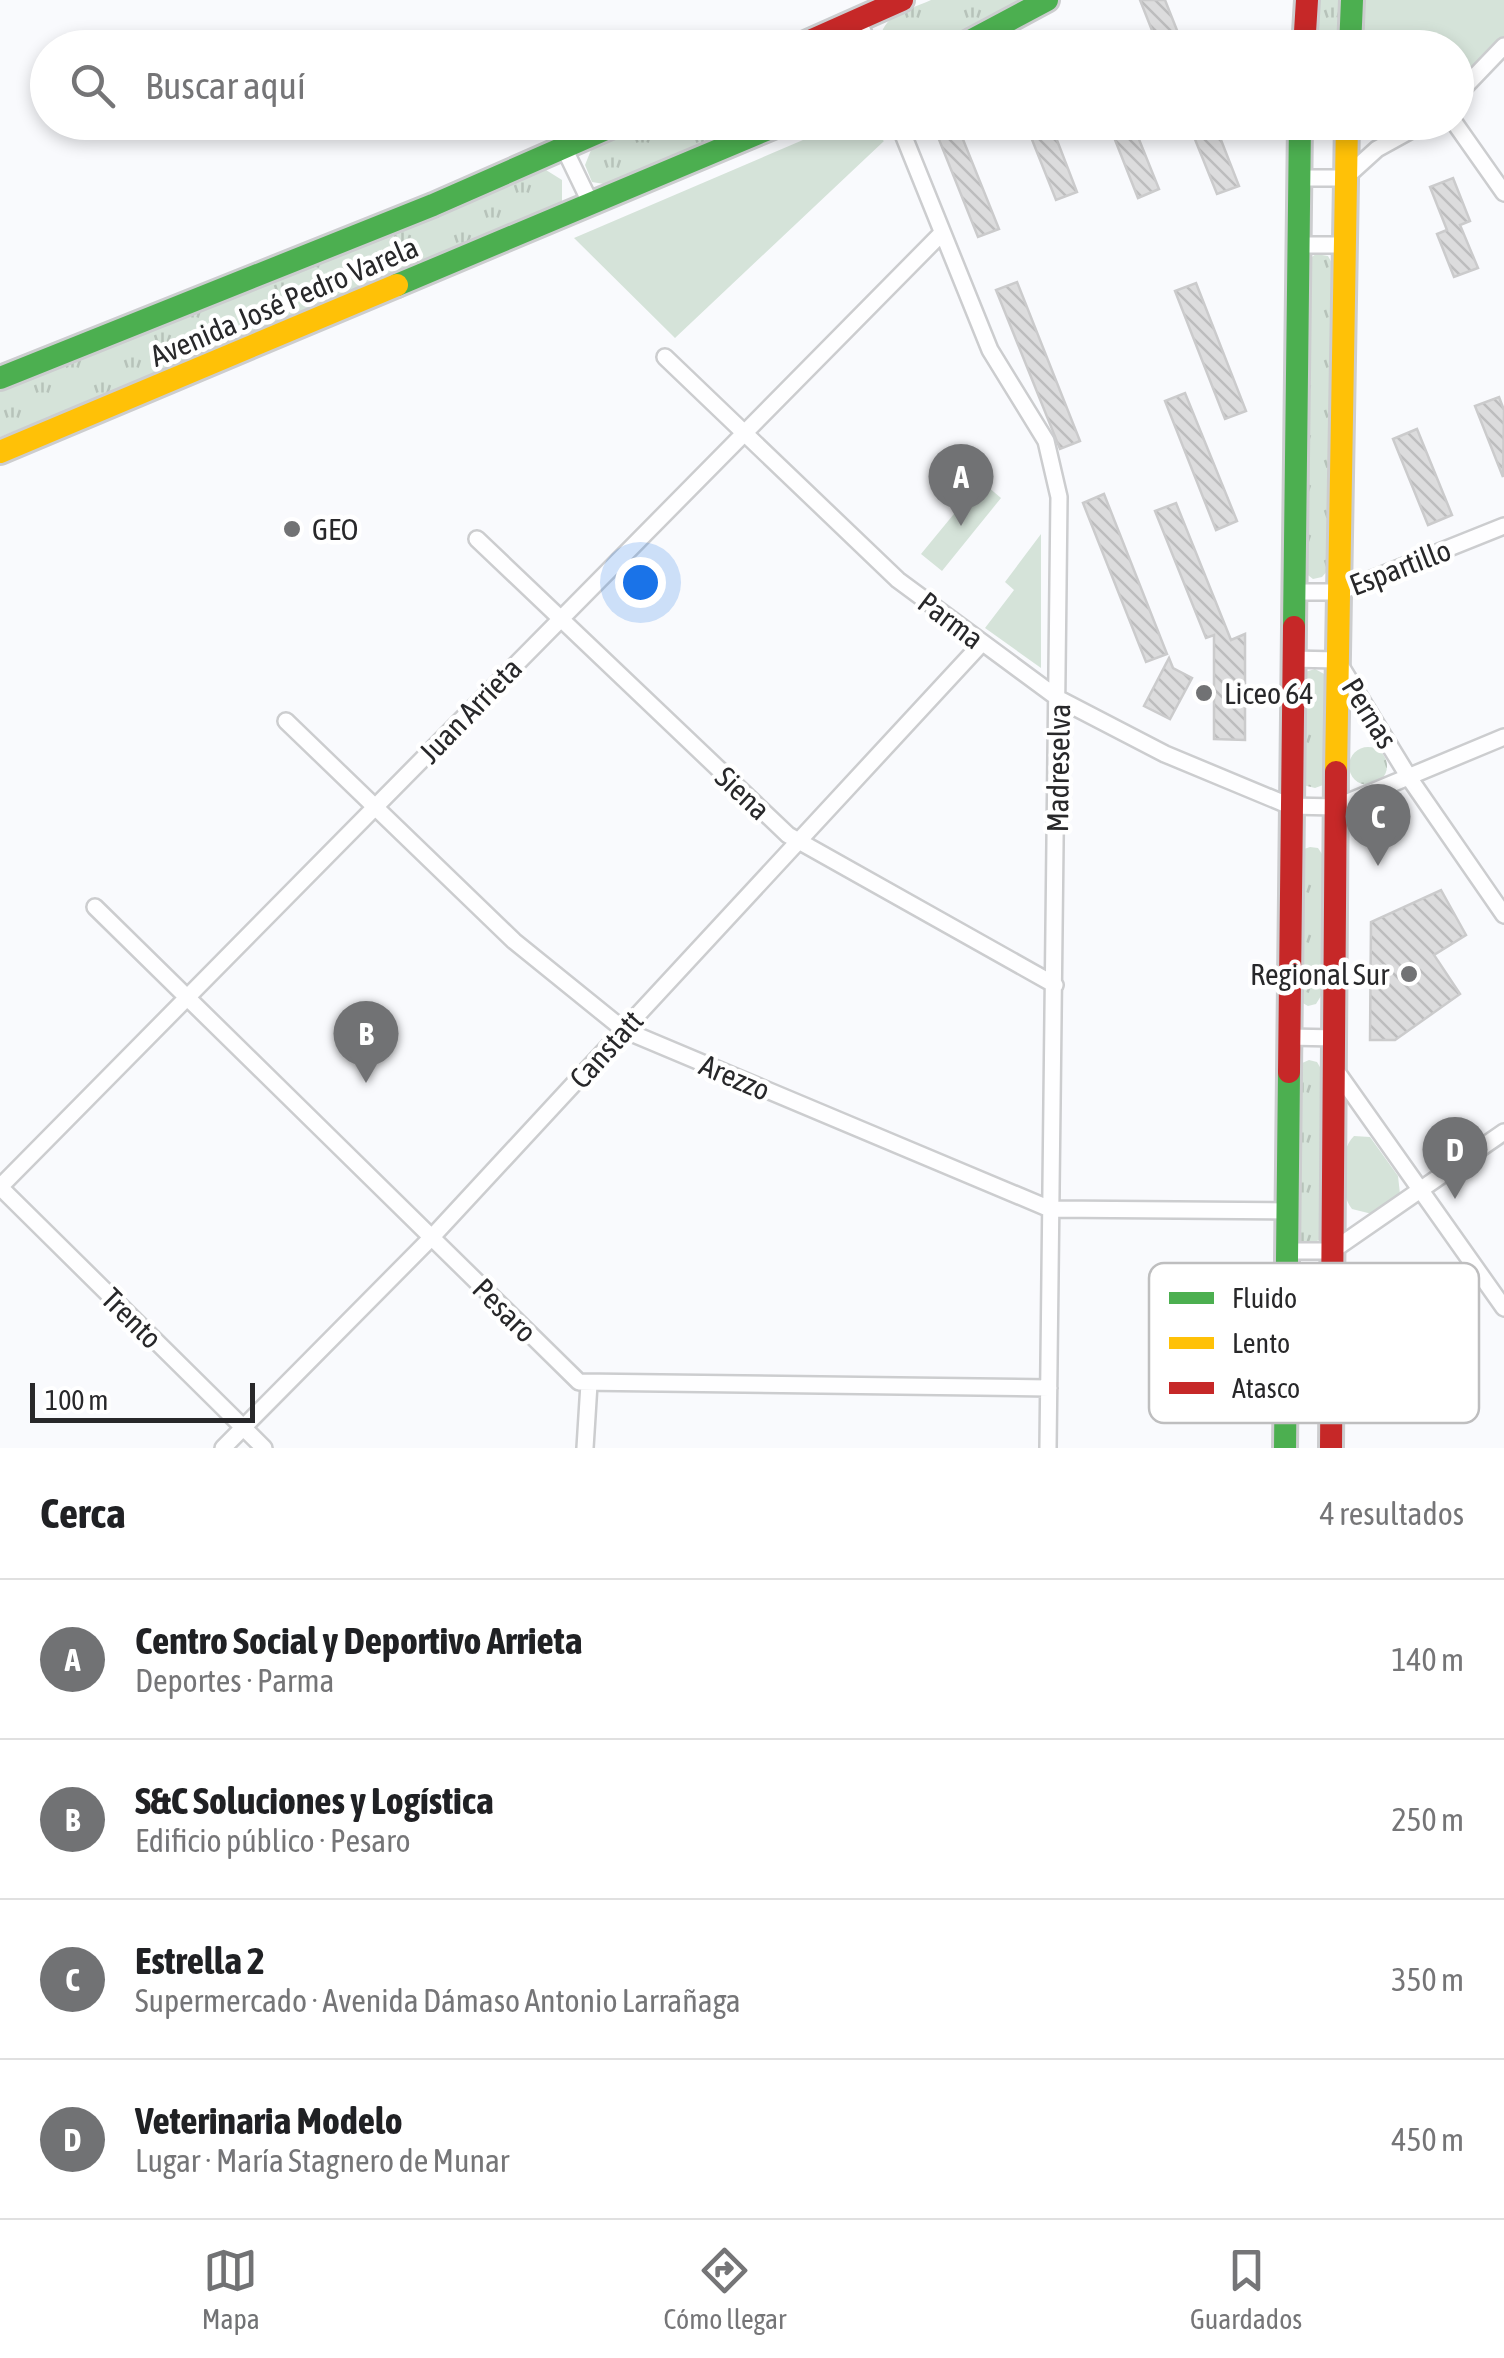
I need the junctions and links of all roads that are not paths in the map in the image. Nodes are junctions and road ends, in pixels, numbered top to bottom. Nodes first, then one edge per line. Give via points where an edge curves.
1 (902, 0) edge
2 (1047, 0) edge
3 (1306, 0) edge
4 (1352, 0) edge
5 (858, 20) junction
6 (835, 30) edge
7 (862, 30) edge
8 (991, 30) edge
9 (1305, 30) edge
10 (1351, 30) edge
11 (1504, 46) edge
12 (1474, 77) edge
13 (582, 140) edge
14 (742, 140) edge
15 (905, 140) edge
16 (1300, 140) edge
17 (1346, 140) edge
18 (1393, 140) edge
19 (1467, 140) edge
20 (564, 148) junction
21 (1299, 178) junction
22 (1345, 178) junction
23 (1504, 193) edge
24 (591, 204) junction
25 (941, 234) junction
26 (1298, 244) junction
27 (1344, 245) junction
28 (666, 356) dead end
29 (0, 378) edge
30 (746, 435) junction
31 (0, 452) edge
32 (1504, 526) edge
33 (477, 539) dead end
34 (1292, 592) junction
35 (1339, 592) junction
36 (559, 619) junction
37 (982, 643) junction
38 (1291, 659) junction
39 (1337, 660) junction
40 (1059, 698) junction
41 (286, 721) dead end
42 (1504, 738) edge
43 (1410, 778) junction
44 (1290, 806) junction
45 (1336, 807) junction
46 (374, 808) junction
47 (796, 839) junction
48 (95, 907) dead end
49 (1504, 915) edge
50 (1055, 985) junction
51 (187, 998) junction
52 (624, 1030) junction
53 (1288, 1037) junction
54 (1336, 1038) junction
55 (1335, 1069) junction
56 (1504, 1132) edge
57 (0, 1187) edge
58 (1423, 1188) junction
59 (1050, 1209) junction
60 (1286, 1210) junction
61 (432, 1237) junction
62 (1286, 1251) junction
63 (1332, 1251) junction
64 (1286, 1263) edge
65 (1332, 1263) edge
66 (1474, 1263) edge
67 (1479, 1271) edge
68 (1504, 1308) edge
69 (589, 1384) junction
70 (1049, 1388) junction
71 (242, 1427) junction
72 (223, 1448) edge
73 (264, 1448) edge
74 (584, 1448) edge
75 (1048, 1448) edge

1 - 5 street
2 - 8 street
3 - 9 street
4 - 10 street
5 - 6 street
5 - 7 street
11 - 12 street
13 - 20 street, Avenida José Pedro Varela
14 - 24 street, Avenida José Pedro Varela
15 - 25 street, Madreselva
16 - 21 street
17 - 22 street
18 - 22 street
19 - 23 street
20 - 24 street
20 - 29 street, Avenida José Pedro Varela
21 - 22 street
21 - 26 street
22 - 27 street
24 - 31 street, Avenida José Pedro Varela
25 - 30 street, Juan Arrieta
25 - 40 street, Madreselva via 990,350 1046,441 1056,478
26 - 27 street
26 - 34 street
27 - 35 street
28 - 30 street, Parma
30 - 36 street, Juan Arrieta
30 - 37 street, Parma via 898,580
32 - 35 street, Espartillo
33 - 36 street, Siena
34 - 35 street, Espartillo
34 - 38 street
35 - 39 street
36 - 46 street, Juan Arrieta
36 - 47 street, Siena
37 - 40 street, Parma
37 - 47 street, Canstatt
38 - 39 street
38 - 44 street
39 - 43 street, Pernas
39 - 45 street
40 - 44 street, Parma via 1165,754
40 - 50 street, Madreselva
41 - 46 street, Arezzo
42 - 43 street
43 - 45 street
43 - 49 street, Pernas
44 - 45 street
44 - 53 street
45 - 54 street
46 - 51 street, Juan Arrieta
46 - 52 street, Arezzo via 514,940
47 - 50 street, Siena
47 - 52 street, Canstatt
48 - 51 street, Pesaro
50 - 59 street, Madreselva
51 - 57 street, Juan Arrieta
51 - 61 street, Pesaro
52 - 59 street, Arezzo
52 - 61 street, Canstatt
53 - 54 street
53 - 60 street
54 - 55 street
55 - 58 street
55 - 63 street
56 - 58 street
57 - 71 street, Trento
58 - 63 street
58 - 66 street
59 - 60 street, Arezzo
59 - 70 street, Madreselva
60 - 62 street
61 - 69 street, Pesaro via 572,1377
61 - 71 street, Canstatt
62 - 63 street
62 - 64 street
63 - 65 street
67 - 68 street
69 - 70 street
69 - 74 street
70 - 75 street, Madreselva
71 - 72 street, Canstatt
71 - 73 street, Trento

